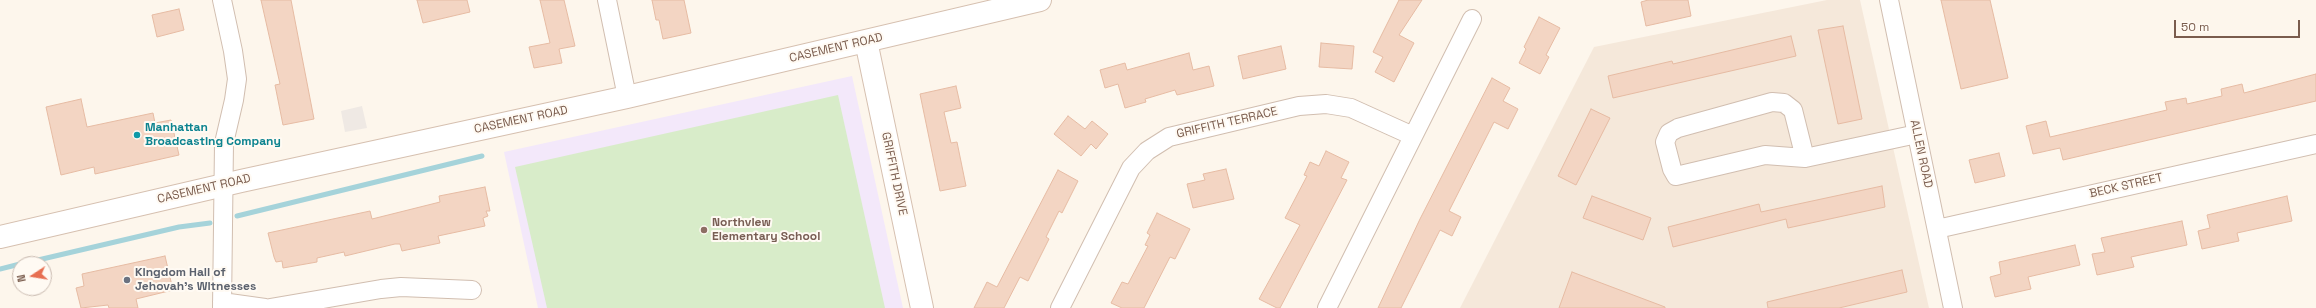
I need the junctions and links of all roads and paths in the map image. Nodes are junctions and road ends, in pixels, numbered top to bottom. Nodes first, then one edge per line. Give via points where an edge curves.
1 (222, 0) edge
2 (606, 0) edge
3 (1040, 0) edge
4 (1888, 0) edge
5 (1472, 19) dead end
6 (866, 41) junction
7 (626, 97) junction
8 (1917, 134) junction
9 (1414, 136) junction
10 (2316, 144) edge
11 (1805, 158) junction
12 (224, 185) junction
13 (1936, 228) junction
14 (0, 237) edge
15 (472, 290) dead end
16 (222, 305) edge
17 (265, 308) edge
18 (270, 308) edge
19 (922, 308) edge
20 (1060, 308) edge
21 (1327, 308) edge
22 (1953, 308) edge

1 - 12 street via 237,79 224,143
2 - 7 street
3 - 6 street, CASEMENT ROAD
4 - 8 street, ALLEN ROAD
5 - 9 street
6 - 7 street, CASEMENT ROAD
6 - 19 street, GRIFFITH DRIVE
7 - 12 street, CASEMENT ROAD
8 - 11 street
8 - 13 street, ALLEN ROAD
9 - 20 street, GRIFFITH TERRACE via 1351,108 1326,104 1300,106 1169,137 1147,151 1131,168
9 - 21 street
10 - 13 street, BECK STREET
11 - 11 street via 1765,155 1676,176 1665,142 1669,133 1678,128 1772,102 1784,103 1794,110
12 - 14 street, CASEMENT ROAD
12 - 16 street
13 - 22 street, ALLEN ROAD
15 - 18 street via 401,287
16 - 17 street

